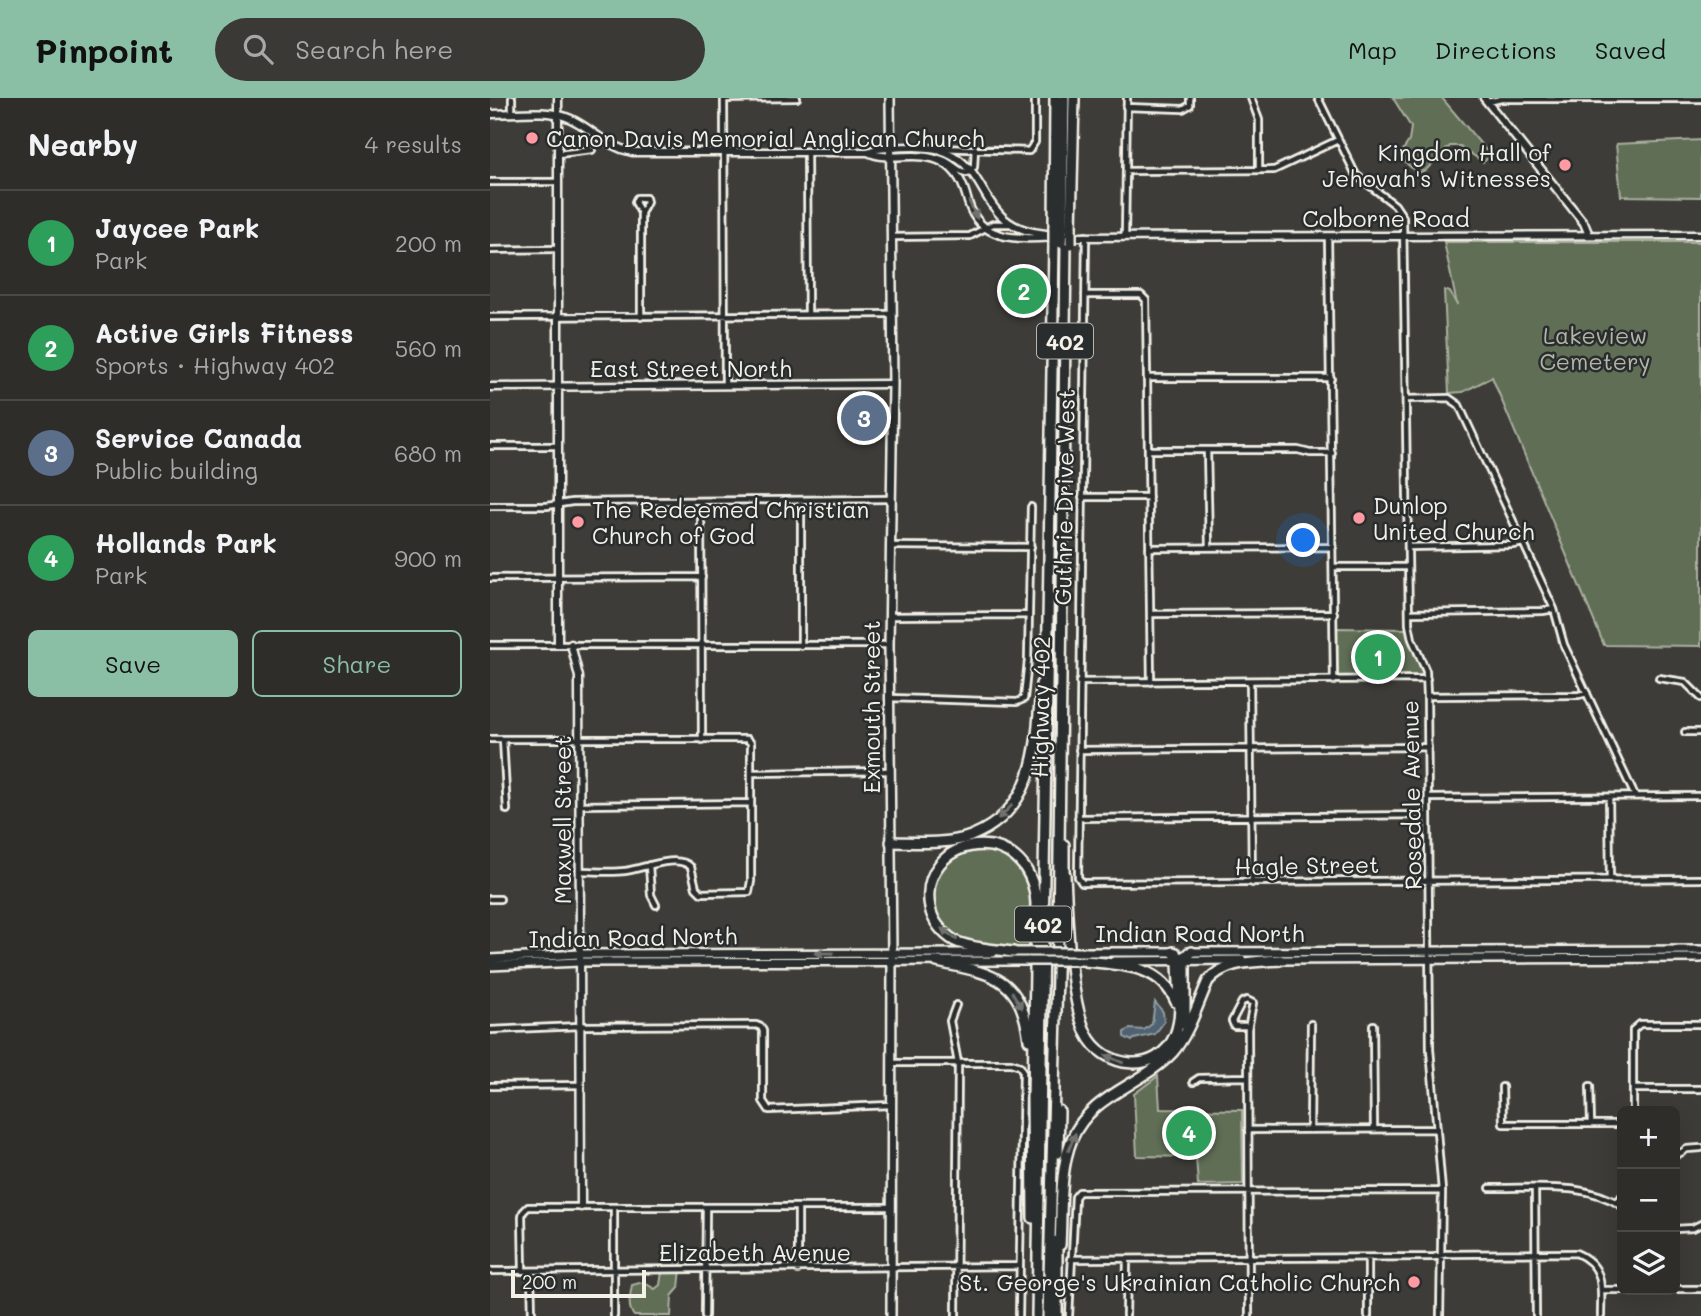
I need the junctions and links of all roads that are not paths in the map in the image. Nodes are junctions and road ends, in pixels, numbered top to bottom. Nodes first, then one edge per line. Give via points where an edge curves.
1 (512, 98) edge
2 (558, 98) edge
3 (797, 98) edge
4 (890, 98) edge
5 (1035, 98) edge
6 (1055, 98) edge
7 (1066, 98) edge
8 (1074, 98) edge
9 (1127, 98) edge
10 (1190, 98) edge
11 (1251, 98) edge
12 (1318, 98) edge
13 (724, 99) edge
14 (1701, 99) edge
15 (1485, 100) edge
16 (1126, 107) junction
17 (490, 114) edge
18 (512, 114) junction
19 (558, 115) junction
20 (1338, 140) junction
21 (934, 148) junction
22 (975, 148) junction
23 (592, 150) dead end
24 (890, 152) junction
25 (724, 153) junction
26 (807, 153) junction
27 (558, 154) junction
28 (930, 157) junction
29 (1259, 170) junction
30 (1126, 171) junction
31 (970, 172) junction
32 (490, 182) edge
33 (557, 182) junction
34 (641, 213) dead end
35 (1012, 225) junction
36 (986, 228) junction
37 (997, 234) junction
38 (1328, 235) junction
39 (1404, 235) junction
40 (1589, 235) junction
41 (1701, 235) edge
42 (970, 236) junction
43 (1064, 236) junction
44 (1086, 236) junction
45 (1125, 236) junction
46 (891, 237) junction
47 (558, 249) junction
48 (490, 250) edge
49 (1085, 295) junction
50 (892, 314) junction
51 (808, 315) junction
52 (724, 316) junction
53 (490, 317) edge
54 (559, 317) junction
55 (642, 317) junction
56 (1147, 378) junction
57 (1331, 378) junction
58 (893, 384) junction
59 (725, 385) junction
60 (559, 386) junction
61 (490, 387) edge
62 (1406, 398) junction
63 (490, 446) edge
64 (558, 446) junction
65 (1148, 450) junction
66 (1207, 450) junction
67 (1332, 453) junction
68 (1082, 497) junction
69 (1149, 497) junction
70 (891, 499) junction
71 (701, 501) junction
72 (801, 501) junction
73 (557, 505) junction
74 (490, 506) edge
75 (1031, 507) dead end
76 (1049, 532) junction
77 (1523, 543) junction
78 (890, 546) junction
79 (1031, 547) junction
80 (1209, 547) junction
81 (1333, 547) junction
82 (1408, 547) junction
83 (1149, 548) junction
84 (1333, 567) junction
85 (1408, 567) junction
86 (702, 577) junction
87 (490, 578) edge
88 (558, 578) junction
89 (1554, 608) junction
90 (1334, 613) junction
91 (1409, 613) junction
92 (1150, 614) junction
93 (1029, 615) junction
94 (890, 616) junction
95 (558, 644) junction
96 (571, 644) junction
97 (490, 645) edge
98 (889, 645) junction
99 (702, 646) junction
100 (801, 646) junction
101 (1659, 678) dead end
102 (1427, 679) junction
103 (1250, 681) junction
104 (1334, 681) junction
105 (1079, 682) junction
106 (1151, 682) junction
107 (1587, 693) junction
108 (1427, 696) junction
109 (890, 698) junction
110 (1701, 698) edge
111 (1685, 732) dead end
112 (1701, 732) edge
113 (490, 739) edge
114 (503, 739) junction
115 (580, 740) junction
116 (702, 740) junction
117 (1428, 747) junction
118 (1251, 748) junction
119 (1078, 750) junction
120 (890, 771) junction
121 (752, 773) junction
122 (1635, 796) junction
123 (1701, 796) edge
124 (1609, 797) junction
125 (1428, 798) junction
126 (751, 803) junction
127 (580, 805) junction
128 (507, 810) dead end
129 (1428, 815) junction
130 (1251, 816) junction
131 (1078, 818) junction
132 (891, 842) junction
133 (649, 865) junction
134 (1064, 865) junction
135 (579, 871) junction
136 (1701, 879) edge
137 (1610, 880) junction
138 (1429, 881) junction
139 (1082, 883) joint
140 (1252, 883) junction
141 (500, 898) dead end
142 (490, 899) edge
143 (656, 905) dead end
144 (1701, 950) edge
145 (1013, 952) junction
146 (1192, 952) joint
147 (1429, 955) junction
148 (1085, 957) junction
149 (580, 958) junction
150 (892, 958) junction
151 (1179, 958) junction
152 (1701, 958) edge
153 (490, 959) edge
154 (1280, 960) junction
155 (937, 962) junction
156 (490, 967) edge
157 (956, 1005) dead end
158 (1179, 1017) junction
159 (1311, 1024) dead end
160 (1701, 1024) edge
161 (580, 1026) junction
162 (1248, 1026) junction
163 (1373, 1026) dead end
164 (490, 1030) edge
165 (1184, 1034) junction
166 (891, 1063) junction
167 (958, 1063) junction
168 (1247, 1077) junction
169 (1193, 1082) dead end
170 (581, 1085) junction
171 (491, 1086) edge
172 (1590, 1086) dead end
173 (1502, 1087) dead end
174 (1633, 1089) junction
175 (1701, 1089) edge
176 (1032, 1100) junction
177 (891, 1105) junction
178 (1633, 1106) edge
179 (1591, 1124) junction
180 (1617, 1124) edge
181 (1310, 1129) junction
182 (1374, 1129) junction
183 (1437, 1129) junction
184 (1248, 1130) junction
185 (1701, 1148) edge
186 (1680, 1153) edge
187 (1490, 1188) dead end
188 (1535, 1189) junction
189 (1248, 1191) junction
190 (1442, 1191) junction
191 (1617, 1203) edge
192 (581, 1207) junction
193 (614, 1207) junction
194 (706, 1207) junction
195 (798, 1207) junction
196 (892, 1207) junction
197 (1701, 1224) edge
198 (1680, 1229) edge
199 (1536, 1253) junction
200 (1440, 1256) junction
201 (1368, 1258) junction
202 (1070, 1259) junction
203 (1248, 1259) junction
204 (1127, 1260) junction
205 (1020, 1266) junction
206 (956, 1267) junction
207 (891, 1268) junction
208 (531, 1270) junction
209 (614, 1270) junction
210 (705, 1270) junction
211 (798, 1270) junction
212 (490, 1271) edge
213 (523, 1271) junction
214 (1057, 1282) junction
215 (1680, 1289) edge
216 (1701, 1289) edge
217 (1601, 1290) junction
218 (1617, 1290) edge
219 (532, 1316) edge
220 (614, 1316) edge
221 (705, 1316) edge
222 (891, 1316) edge
223 (956, 1316) edge
224 (1019, 1316) edge
225 (1035, 1316) edge
226 (1048, 1316) edge
227 (1057, 1316) edge
228 (1069, 1316) edge
229 (1126, 1316) edge
230 (1249, 1316) edge
231 (1368, 1316) edge
232 (1440, 1316) edge
233 (1536, 1316) edge
234 (1601, 1316) edge

1 - 18 street
2 - 19 street
3 - 13 street
4 - 24 main road, Exmouth Street
5 - 22 street via 1035,142 1031,148 1024,152
6 - 43 highway, Highway 402 / 402
7 - 43 highway, Highway 402 / 402
8 - 43 highway
9 - 16 street
10 - 16 street via 1190,105 1183,110
11 - 29 street via 1259,120
12 - 20 street, Rosedale Avenue
13 - 25 street
14 - 15 street
15 - 40 street
16 - 30 street
17 - 18 street
18 - 19 street
19 - 25 street via 617,149
19 - 27 street
20 - 29 street via 1281,168
20 - 39 street, Rosedale Avenue via 1356,175 1399,209
21 - 22 street
21 - 24 street
21 - 31 street via 953,156
22 - 31 street
23 - 27 street
24 - 26 street
24 - 28 street
24 - 46 main road, Exmouth Street
25 - 26 street
25 - 52 street
26 - 51 street
27 - 33 street
28 - 31 street
28 -> 36 street via 947,164 959,177 973,214
29 - 30 street
30 - 45 street
31 - 35 street via 994,209
32 - 33 street
33 - 47 street
34 - 55 street
35 - 36 street, Colborne Road via 996,223
35 - 43 street, Colborne Road via 1029,233
36 - 37 street, Colborne Road
36 - 42 street, Colborne Road
37 - 42 street
37 - 43 street, Colborne Road via 1013,238
38 - 39 street, Colborne Road
38 - 45 street, Colborne Road
38 - 57 street
39 - 40 street, Colborne Road
39 - 62 street, Rosedale Avenue
40 - 41 street, Colborne Road
42 - 46 street, Colborne Road
43 - 44 street, Colborne Road
43 - 76 highway, Highway 402 / 402
43 - 134 highway
43 - 226 highway, Highway 402 / 402 via 1058,937
44 - 45 street, Colborne Road
44 - 49 street, Guthrie Drive West
46 - 50 main road, Exmouth Street
47 - 48 street
47 - 54 street
49 - 56 street via 1141,295 1146,300
49 - 68 street, Guthrie Drive West
50 - 51 street
50 - 58 main road, Exmouth Street
51 - 52 street
52 - 55 street
52 - 59 street
53 - 54 street
54 - 55 street
54 - 60 street
56 - 57 street
56 - 65 street
57 - 67 street
58 - 59 street, East Street North
58 - 70 main road, Exmouth Street
59 - 60 street, East Street North
60 - 61 street, East Street North
60 - 64 street
62 - 77 street via 1456,401
62 - 82 street, Rosedale Avenue
63 - 64 street
64 - 73 street
65 - 66 street
65 - 69 street
66 - 67 street
66 - 80 street
67 - 81 street
68 - 69 street
68 - 105 street, Guthrie Drive West
69 - 83 street
70 - 72 street
70 - 78 main road, Exmouth Street
71 - 72 street
71 - 73 street
71 - 86 street
72 - 100 street
73 - 74 street
73 - 88 street
75 - 79 street
76 -> 132 highway via 1037,737 1021,794 1009,810 971,836
76 - 225 highway, Highway 402 / 402
77 - 82 street
77 - 89 street
78 - 79 street
78 - 94 main road, Exmouth Street
79 - 93 street
80 - 81 street
80 - 83 street
81 - 84 street
82 - 85 street, Rosedale Avenue
83 - 92 street
84 - 85 street
84 - 90 street
85 - 91 street, Rosedale Avenue
86 - 88 street
86 - 99 street
87 - 88 street
88 - 95 street
89 - 91 street
89 - 107 street via 1564,645
90 - 92 street
90 - 104 street
91 - 102 street, Rosedale Avenue via 1411,636
92 - 106 street
93 - 94 street
93 - 109 street via 1024,699
94 - 98 main road, Exmouth Street
95 - 96 street
95 - 97 street
96 - 99 street
96 - 115 street, Maxwell Street via 579,677
98 - 100 street
98 - 109 main road, Exmouth Street
99 - 100 street
99 - 116 street
101 - 110 street via 1685,682
102 - 104 street
102 - 108 street, Rosedale Avenue
103 - 104 street
103 - 106 street
103 - 118 street
105 - 106 street
105 - 119 street, Guthrie Drive West
107 - 108 street
107 - 122 street
108 - 117 street, Rosedale Avenue
109 - 120 main road, Exmouth Street
111 - 112 street
113 - 114 street
114 - 115 street
114 - 128 street
115 - 116 street
115 - 127 street, Maxwell Street
116 - 121 street via 750,741
117 - 118 street
117 - 125 street, Rosedale Avenue
118 - 119 street
118 - 130 street
119 - 131 street, Guthrie Drive West
120 - 121 street
120 - 132 main road, Exmouth Street
121 - 126 street
122 - 123 street
122 - 124 street
124 - 125 street
124 - 137 street
125 - 129 street, Rosedale Avenue
126 - 127 street
126 - 133 street via 749,892 705,894 696,888 686,863
127 - 135 street, Maxwell Street
129 - 130 street
129 - 138 street, Rosedale Avenue
130 - 131 street
130 - 140 street
131 - 139 street, Guthrie Drive West via 1078,877
132 - 150 main road, Exmouth Street
133 - 135 street via 628,871
133 - 143 street
158 -> 134 highway via 1172,1041 1149,1061 1119,1062 1094,1045 1082,1022 1075,981
134 - 214 highway
135 - 149 street, Maxwell Street
136 - 137 street, Hagle Street
137 - 138 street, Hagle Street
138 - 140 street, Hagle Street
138 - 147 street, Rosedale Avenue
139 - 140 street, Hagle Street
141 - 142 street
144 - 147 main road, Indian Road North
145 - 148 main road, Indian Road North, bridge
145 - 150 main road, Indian Road North
145 -> 176 highway via 960,942 943,932 935,920 929,900 932,882 942,863 960,849 981,844 1006,850 1021,862 1033,883
146 - 147 main road, Indian Road North
146 - 151 highway
147 - 152 main road, Indian Road North
147 - 154 main road, Indian Road North
147 - 183 street, Rosedale Avenue via 1430,1054
148 - 151 main road, Indian Road North
148 - 155 main road, Indian Road North, bridge
148 - 158 highway via 1152,974 1172,993
149 - 150 main road, Indian Road North
149 - 153 main road, Indian Road North
149 - 156 main road, Indian Road North
149 - 161 street, Maxwell Street
150 - 155 main road, Indian Road North
150 - 166 main road, Exmouth Street
151 - 154 main road, Indian Road North
151 - 158 highway
151 - 165 highway via 1186,1006
154 - 165 highway via 1245,962 1213,974
155 -> 176 highway via 988,973 1015,994 1028,1030
157 - 167 street via 950,1021
159 - 181 street
160 - 174 street via 1635,1027
161 - 164 street
161 - 170 street, Maxwell Street
161 - 177 street via 756,1025 762,1029 763,1101 769,1110
162 - 162 street via 1234,1026 1232,1021 1247,1000 1253,1003
162 - 168 street
163 - 182 street
214 -> 165 highway via 1064,1179 1072,1139 1097,1105 1157,1066
166 - 167 street
166 - 177 main road, Exmouth Street
167 - 205 street via 1011,1063 1023,1072
167 - 206 street
168 - 169 street
168 - 184 street
170 - 171 street
170 - 192 street, Maxwell Street
172 - 179 street
173 - 179 street via 1502,1124
174 - 175 street
174 - 178 street
176 - 225 highway
177 - 196 main road, Exmouth Street
179 - 180 street
181 - 182 street
181 - 184 street
182 - 183 street
183 - 190 street, Rosedale Avenue
184 - 189 street
185 - 186 street
187 - 188 street
188 - 191 street via 1586,1190
188 - 199 street
189 - 190 street
189 - 202 street via 1077,1193
189 - 203 street
190 - 200 street, Rosedale Avenue
192 - 193 street
192 - 213 street via 525,1209
193 - 194 street
193 - 209 street
194 - 195 street
194 - 210 street
195 - 196 street
195 - 211 street
196 - 207 main road, Exmouth Street
197 - 198 street
199 - 200 street
199 - 217 street via 1586,1258 1600,1277
199 - 233 street
200 - 201 street
200 - 232 street, Rosedale Avenue
201 - 203 street
201 - 231 street
202 - 204 street
202 - 228 street
203 - 204 street
203 - 230 street
204 - 229 street
205 - 206 street, Elizabeth Avenue
205 - 224 street
206 - 207 street, Elizabeth Avenue
206 - 223 street
207 - 211 street, Elizabeth Avenue
207 - 222 main road, Exmouth Street
208 - 209 street, Elizabeth Avenue
208 - 213 street, Elizabeth Avenue
208 - 219 street
209 - 210 street, Elizabeth Avenue
209 - 220 street
210 - 211 street, Elizabeth Avenue
210 - 221 street
212 - 213 street, Elizabeth Avenue
214 - 227 highway
215 - 216 street
217 - 218 street
217 - 234 street

